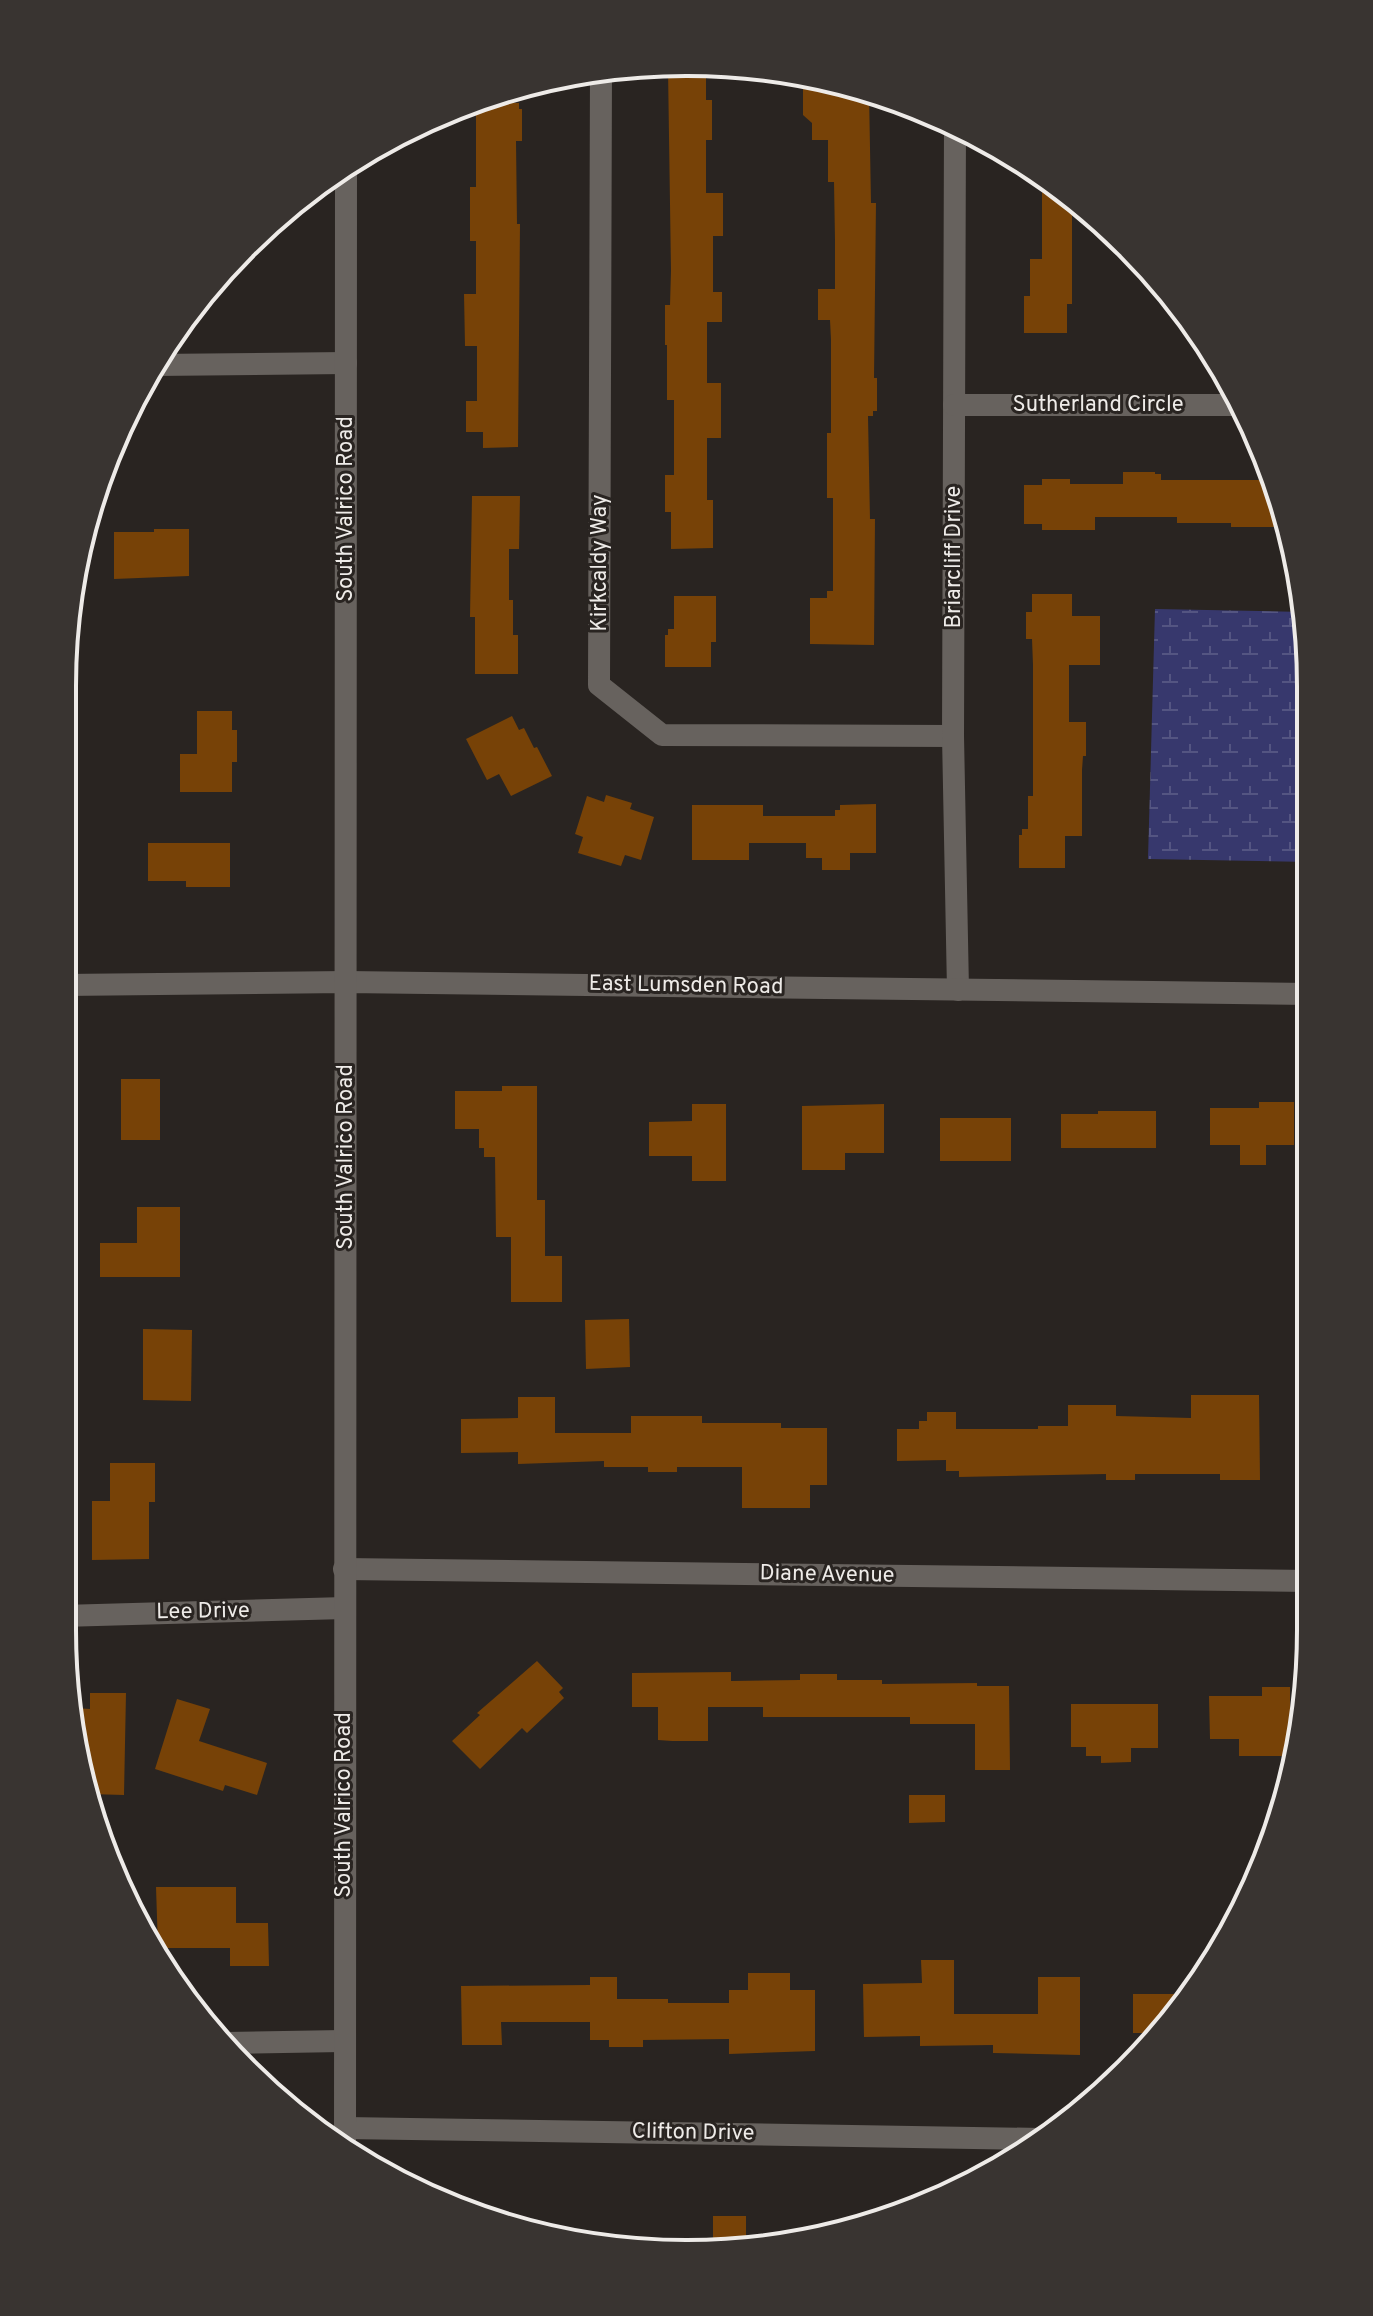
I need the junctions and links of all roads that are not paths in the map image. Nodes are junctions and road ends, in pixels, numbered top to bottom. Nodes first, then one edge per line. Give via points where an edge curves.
1 (601, 82) edge
2 (955, 138) edge
3 (346, 180) edge
4 (346, 363) junction
5 (168, 365) edge
6 (954, 405) junction
7 (1228, 405) edge
8 (953, 736) junction
9 (346, 982) junction
10 (76, 985) edge
11 (958, 990) junction
12 (1297, 994) edge
13 (344, 1569) junction
14 (1297, 1581) edge
15 (345, 1608) junction
16 (76, 1616) edge
17 (343, 2041) junction
18 (238, 2043) edge
19 (345, 2128) junction
20 (345, 2136) edge
21 (1023, 2139) edge

1 - 8 street, Kirkcaldy Way via 599,685 662,735
2 - 6 street, Briarcliff Drive
3 - 4 street, South Valrico Road
4 - 5 street
4 - 9 street, South Valrico Road
6 - 7 street, Sutherland Circle
6 - 8 street, Briarcliff Drive
8 - 11 street, Briarcliff Drive
9 - 10 street, East Lumsden Road
9 - 11 street, East Lumsden Road
9 - 13 street, South Valrico Road
11 - 12 street, East Lumsden Road
13 - 14 street, Diane Avenue
13 - 15 street, South Valrico Road
15 - 16 street, Lee Drive
15 - 17 street, South Valrico Road
17 - 18 street
17 - 19 street, South Valrico Road
19 - 20 street, South Valrico Road
19 - 21 street, Clifton Drive

